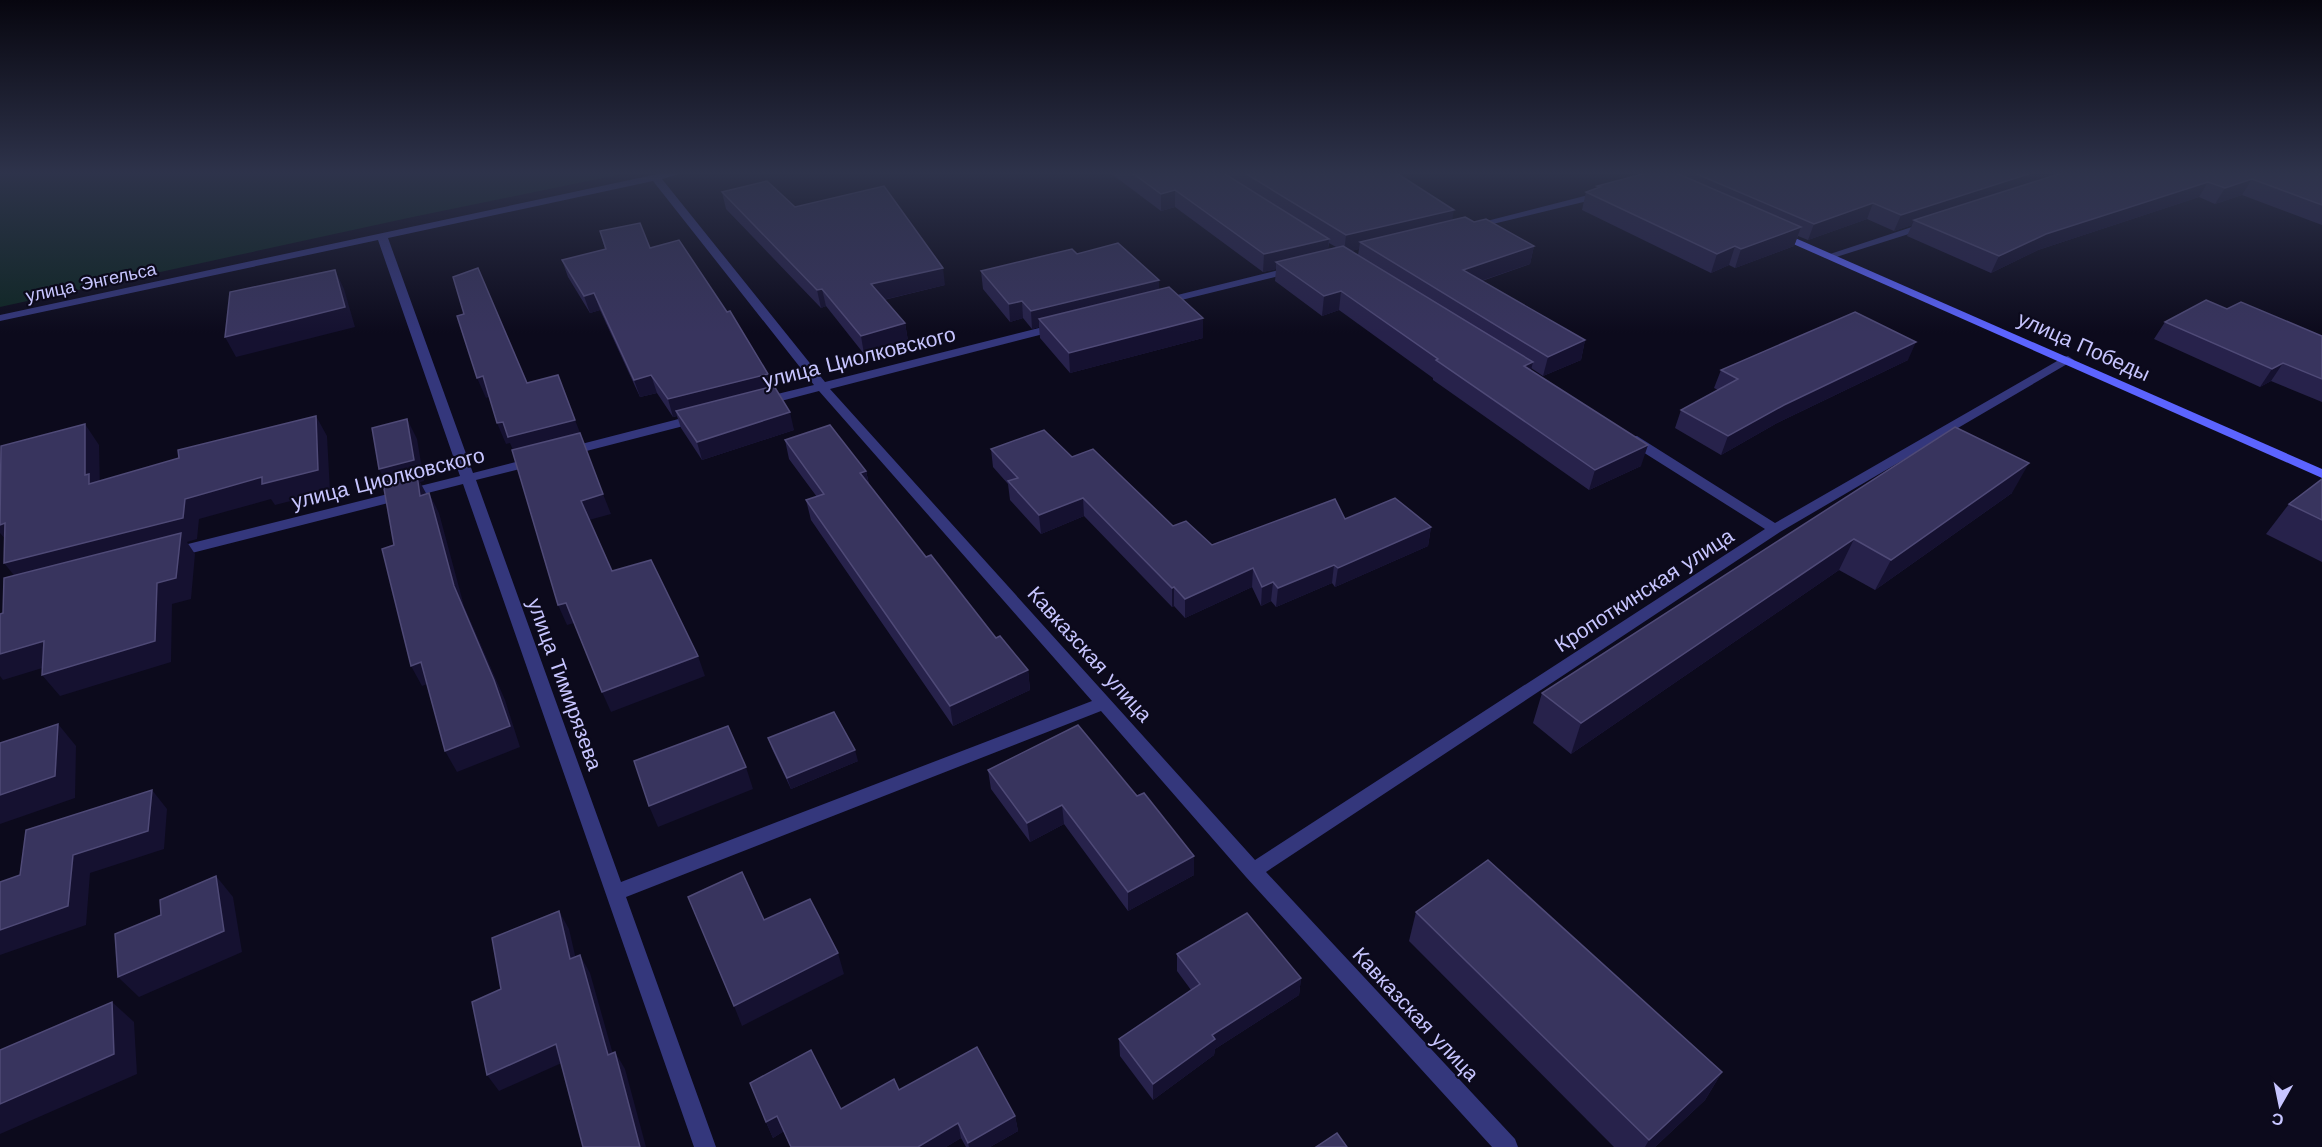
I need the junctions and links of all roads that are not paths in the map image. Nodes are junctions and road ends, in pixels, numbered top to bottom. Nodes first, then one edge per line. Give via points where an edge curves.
1 (431, 226) edge
2 (694, 226) edge
3 (1474, 226) edge
4 (1925, 226) edge
5 (1765, 228) edge
6 (1455, 230) edge
7 (382, 236) junction
8 (1829, 256) junction
9 (1307, 266) edge
10 (1145, 306) edge
11 (0, 318) edge
12 (1076, 323) edge
13 (2068, 360) junction
14 (821, 386) junction
15 (752, 404) edge
16 (707, 416) edge
17 (1624, 434) edge
18 (2322, 474) edge
19 (468, 478) junction
20 (1775, 529) junction
21 (160, 556) edge
22 (1104, 703) junction
23 (1253, 871) junction
24 (615, 893) junction
25 (705, 1147) edge
26 (1507, 1147) edge

1 - 7 street, улица Энгельса
2 - 14 street, Кавказская улица
3 - 6 street
4 - 8 street
5 - 8 street, улица Победы
7 - 11 street, улица Энгельса
7 - 19 street, улица Тимирязева
8 - 13 street, улица Победы
9 - 10 street
12 - 14 street, улица Циолковского
13 - 18 street, улица Победы
13 - 20 street, Кропоткинская улица
14 - 15 street, улица Циолковского
14 - 22 street, Кавказская улица
16 - 19 street, улица Циолковского
17 - 20 street
19 - 21 street, улица Циолковского
19 - 24 street, улица Тимирязева
20 - 23 street, Кропоткинская улица
22 - 23 street, Кавказская улица
22 - 24 street
23 - 26 street, Кавказская улица
24 - 25 street, улица Тимирязева

